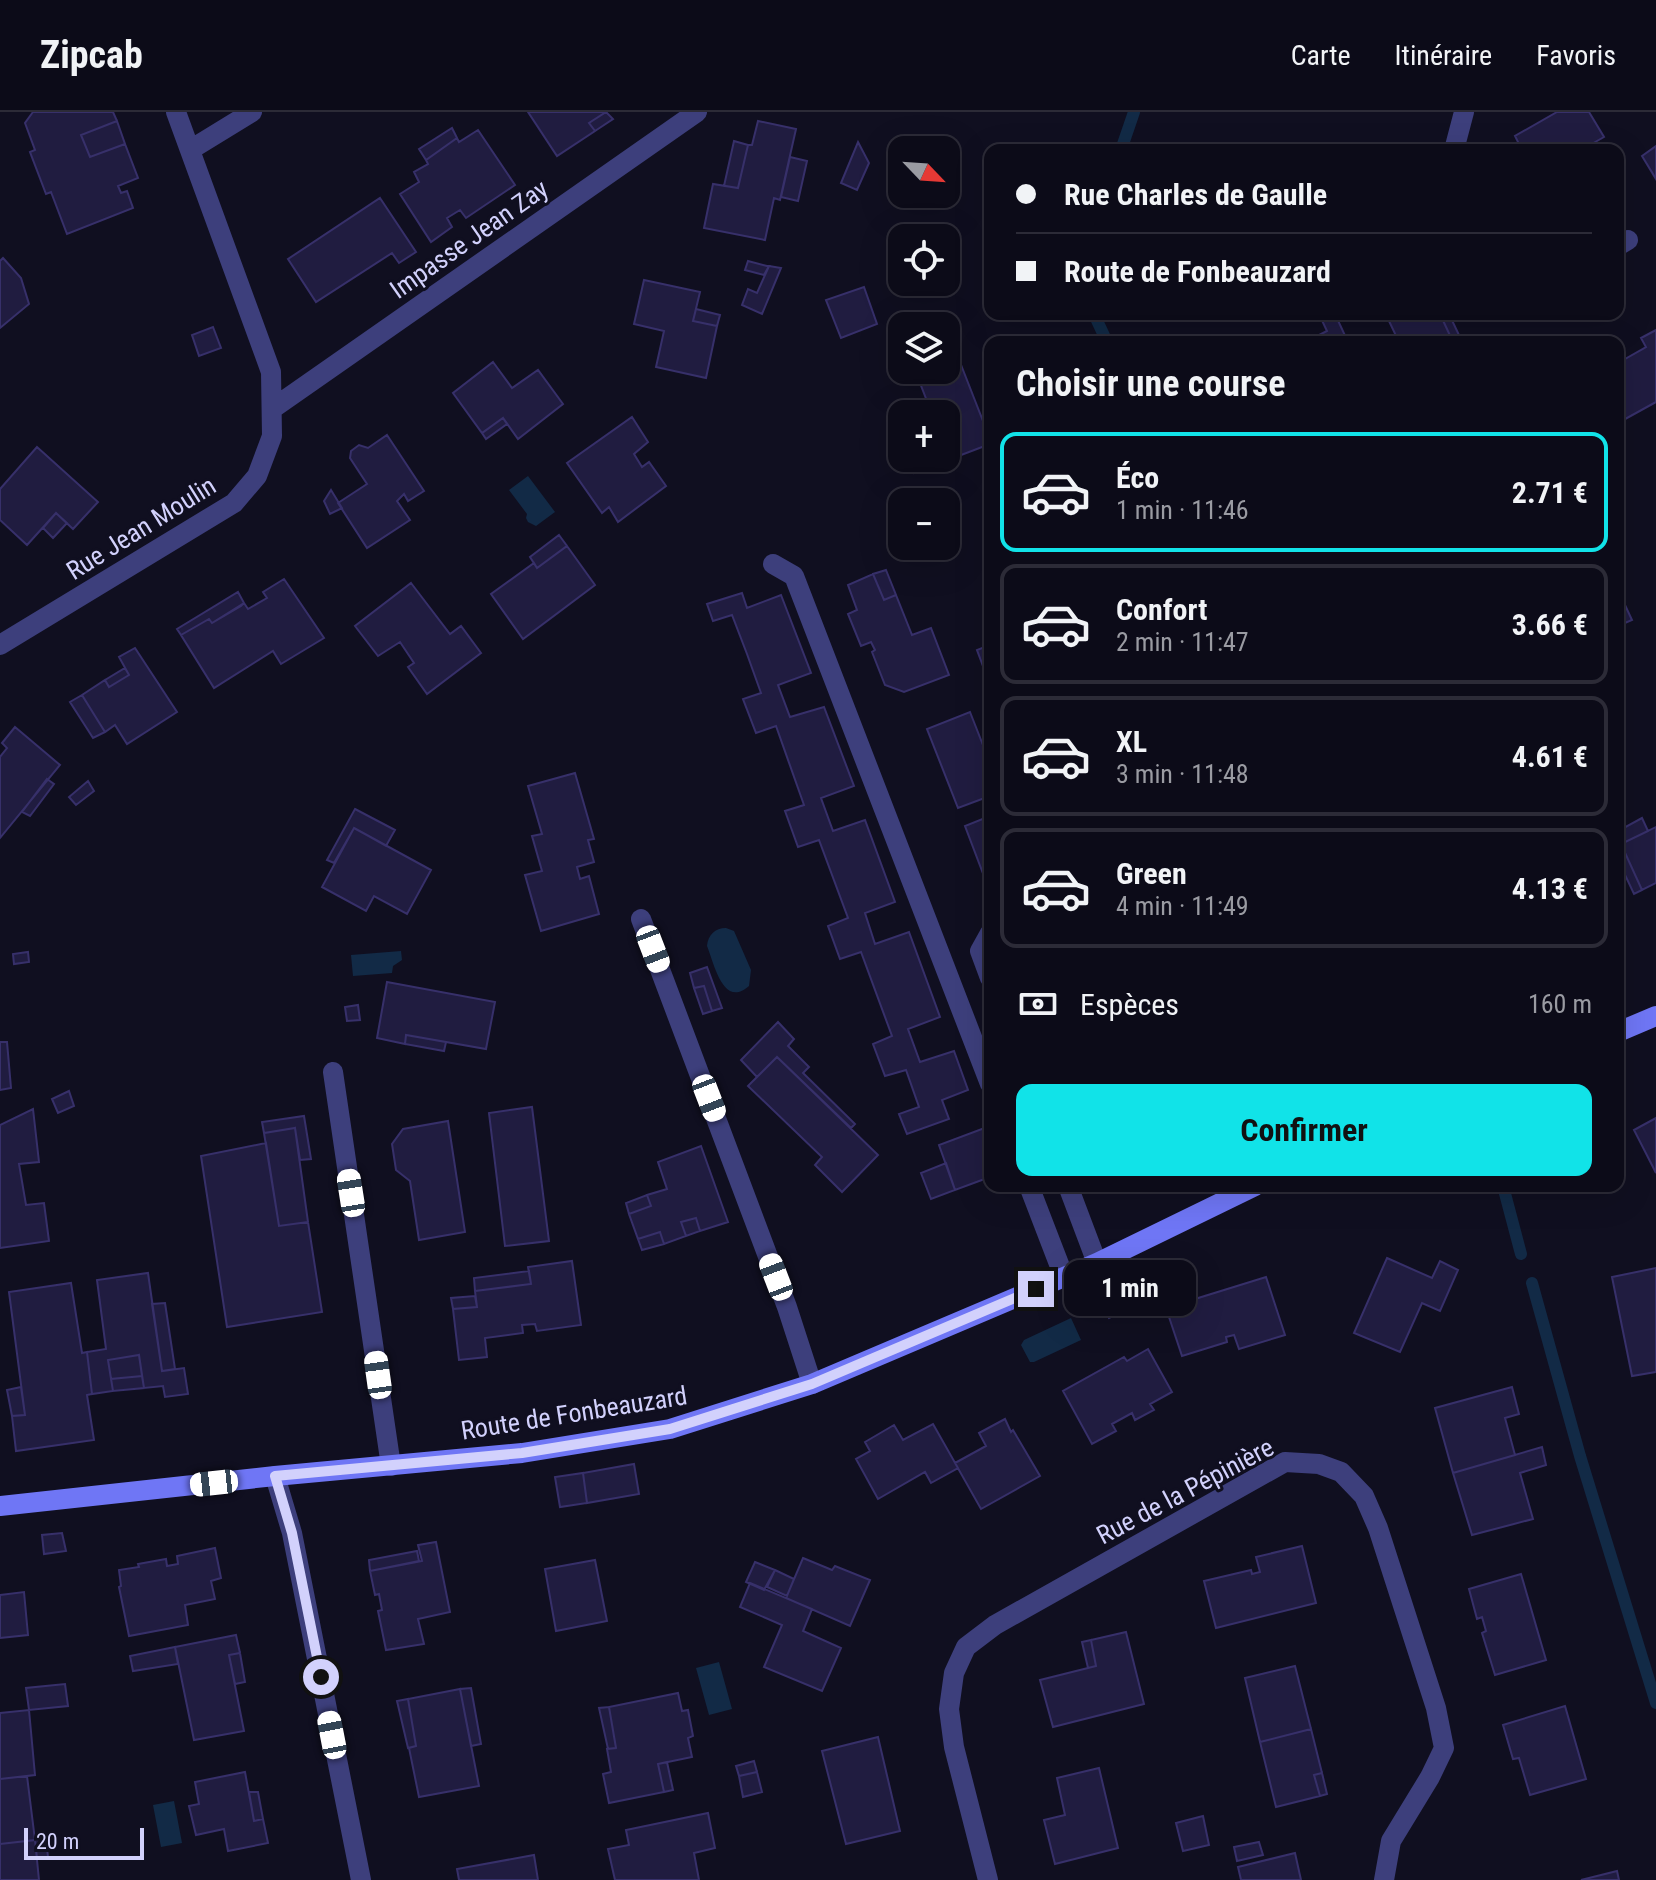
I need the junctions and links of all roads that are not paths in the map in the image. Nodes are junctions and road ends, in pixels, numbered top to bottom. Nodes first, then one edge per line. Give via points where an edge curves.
1 (176, 112) edge
2 (252, 112) edge
3 (697, 112) edge
4 (1464, 112) edge
5 (1456, 144) edge
6 (190, 150) junction
7 (272, 409) junction
8 (773, 564) dead end
9 (0, 645) edge
10 (641, 919) dead end
11 (1656, 1016) edge
12 (1624, 1029) edge
13 (984, 1068) edge
14 (333, 1072) dead end
15 (1031, 1192) edge
16 (1070, 1192) edge
17 (1243, 1192) edge
18 (1097, 1263) junction
19 (1064, 1277) junction
20 (812, 1384) junction
21 (391, 1466) junction
22 (275, 1476) junction
23 (0, 1506) edge
24 (361, 1880) edge
25 (988, 1880) edge
26 (1384, 1880) edge

1 - 6 street, Rue Jean Moulin
2 - 6 street
3 - 7 street, Impasse Jean Zay
4 - 5 street
6 - 7 street, Rue Jean Moulin via 271,372
7 - 9 street, Rue Jean Moulin via 272,436 257,476 234,503
8 - 13 street via 794,576
10 - 20 street
11 - 12 street
14 - 21 street
15 - 19 street
16 - 18 street
17 - 18 street, Route de Fonbeauzard
18 - 19 street, Route de Fonbeauzard
19 - 20 street, Route de Fonbeauzard
20 - 21 street, Route de Fonbeauzard via 670,1429 522,1453
21 - 22 street, Route de Fonbeauzard
22 - 23 street, Route de Fonbeauzard
22 - 24 street via 292,1533
25 - 26 street, Rue de la Pépinière via 949,1709 954,1673 966,1647 995,1625 1285,1462 1319,1464 1341,1472 1364,1496 1436,1708 1444,1748 1391,1841

